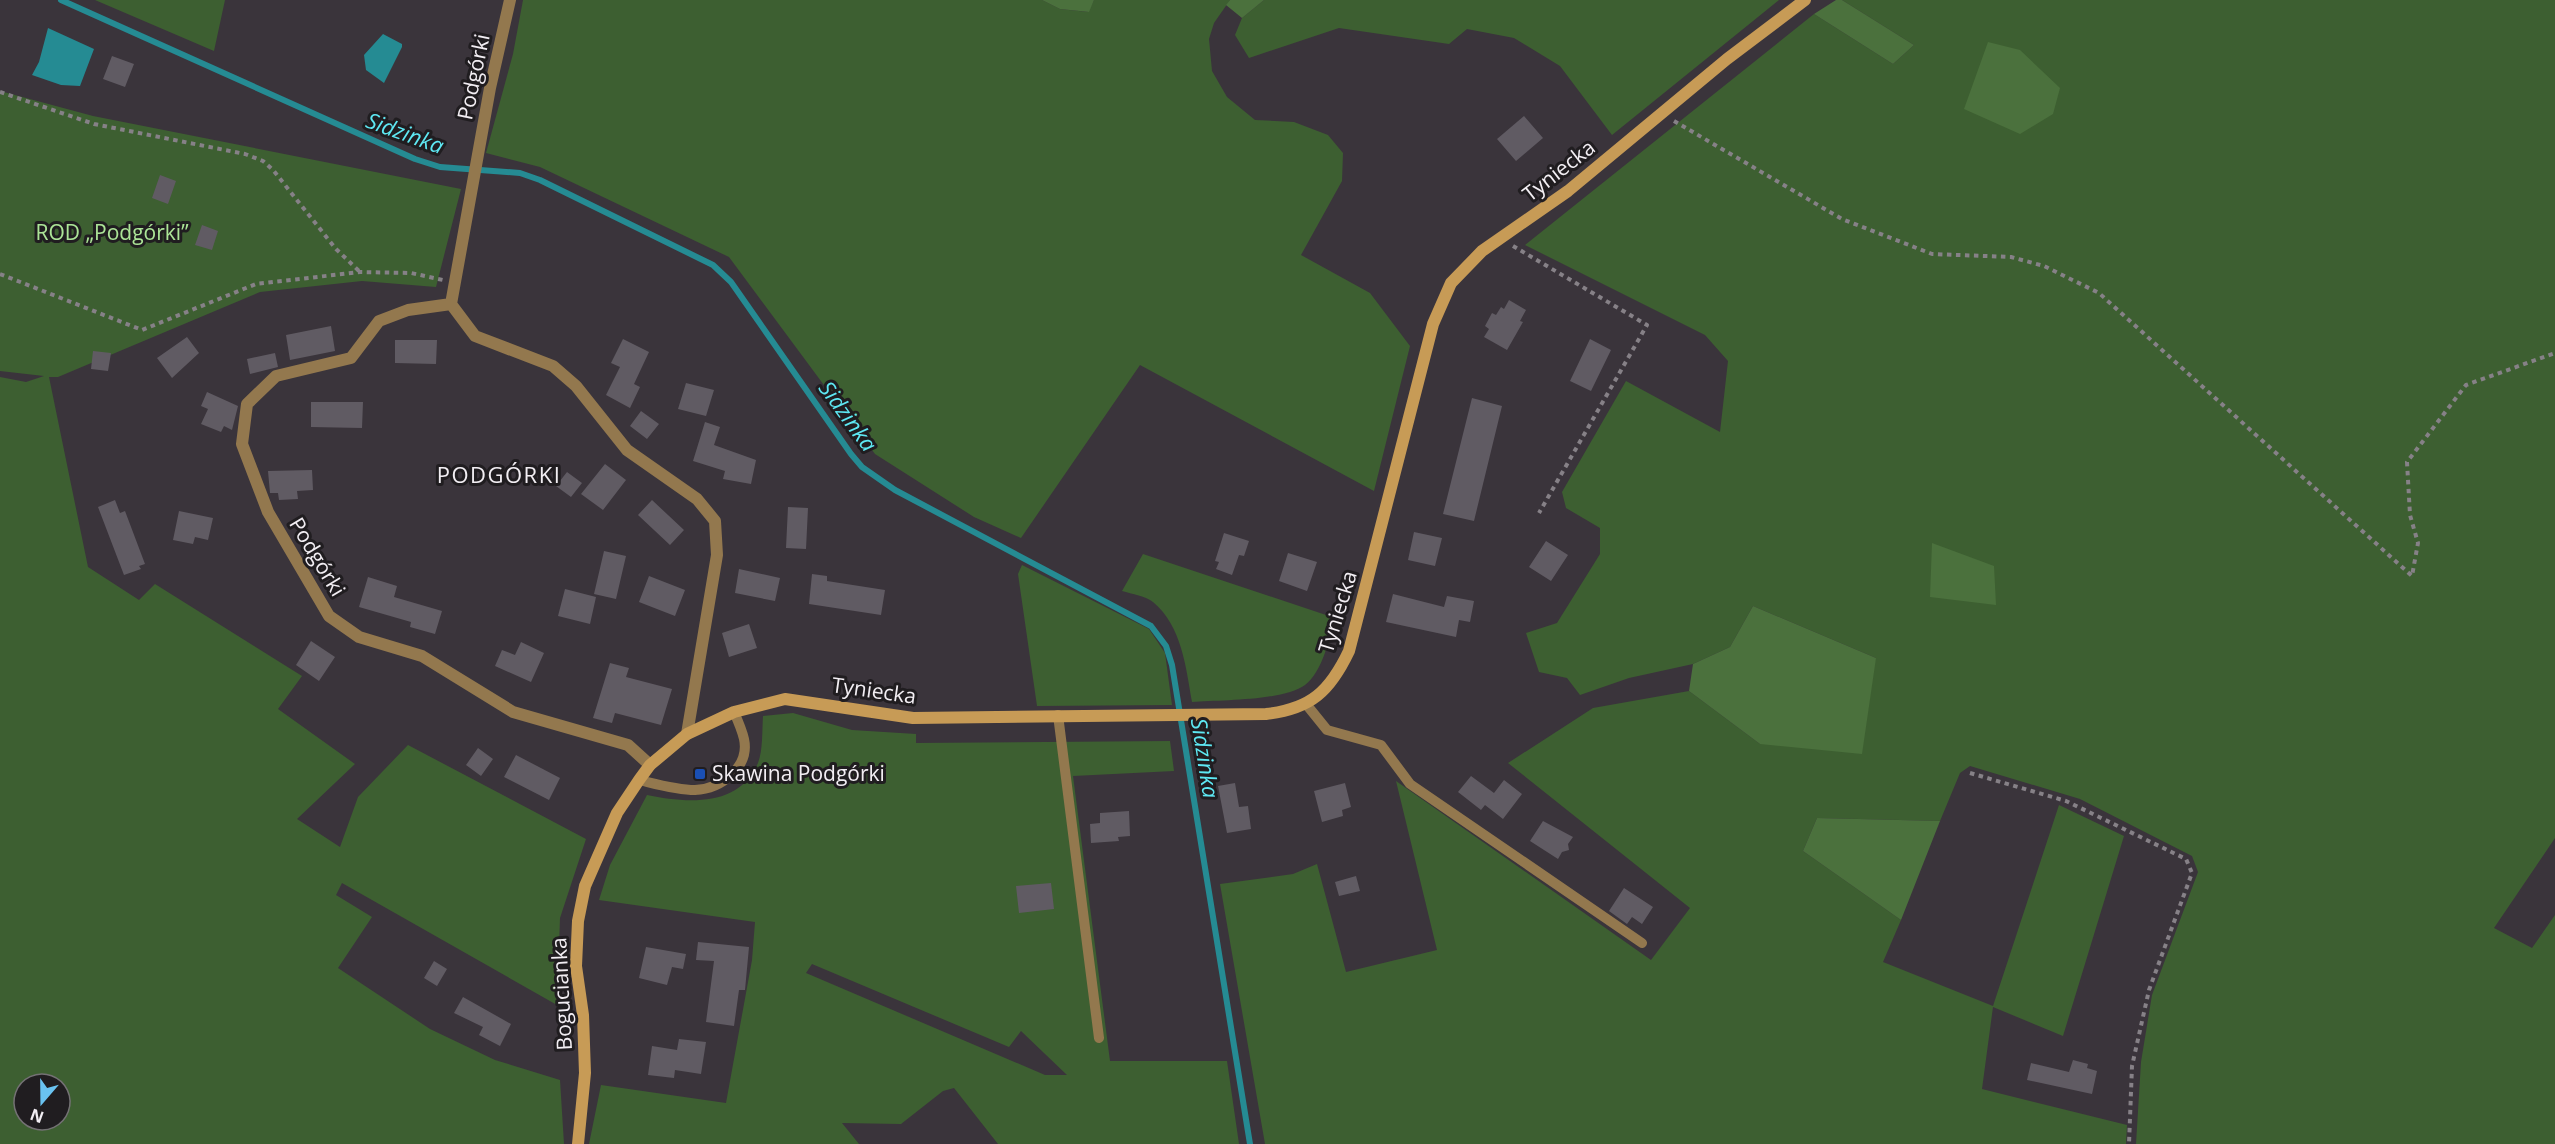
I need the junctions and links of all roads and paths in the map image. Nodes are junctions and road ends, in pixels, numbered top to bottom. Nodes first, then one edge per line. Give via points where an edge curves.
1 (510, 0) edge
2 (1805, 0) edge
3 (0, 92) edge
4 (1661, 113) junction
5 (1501, 238) junction
6 (360, 272) junction
7 (0, 274) edge
8 (439, 279) dead end
9 (451, 304) junction
10 (2555, 353) edge
11 (1539, 513) dead end
12 (1306, 704) junction
13 (734, 712) junction
14 (1059, 715) junction
15 (687, 734) junction
16 (650, 765) junction
17 (1970, 773) dead end
18 (639, 780) junction
19 (616, 813) joint
20 (1642, 944) dead end
21 (1099, 1038) dead end
22 (578, 1144) edge
23 (2129, 1144) edge

1 - 9 street, Podgórki via 478,149
2 - 4 street, Tyniecka
3 - 6 path via 94,124 263,161
4 - 5 street, Tyniecka via 1568,191
4 - 10 path via 1842,219 1932,254 2011,257 2043,266 2099,293 2412,576 2418,543 2410,515 2407,462 2466,386
5 - 11 path via 1647,325
5 - 12 street, Tyniecka via 1466,266 1442,301 1349,651 1332,682
6 - 7 path via 256,284 142,330
6 - 8 path via 411,273
9 - 15 street via 475,336 553,366 576,386 627,450 697,499 715,520 717,555
9 - 16 street, Podgórki via 408,310 379,321 351,358 276,376 247,404 242,444 268,512 329,616 358,637 422,656 513,712 627,745
12 - 14 street, Tyniecka via 1287,712 1266,714
12 - 20 lane via 1327,730 1381,745 1410,784
13 - 14 street, Tyniecka via 785,699 913,718
13 - 15 street, Tyniecka
13 - 18 lane via 745,741 742,760 732,776 693,790
14 - 21 lane
15 - 16 street, Tyniecka
16 - 18 street, Tyniecka
17 - 23 path via 2066,801 2186,859 2192,873 2149,990 2132,1066
18 - 19 street, Tyniecka
19 - 22 street, Bogucianka via 585,886 578,921 576,966 585,1073

